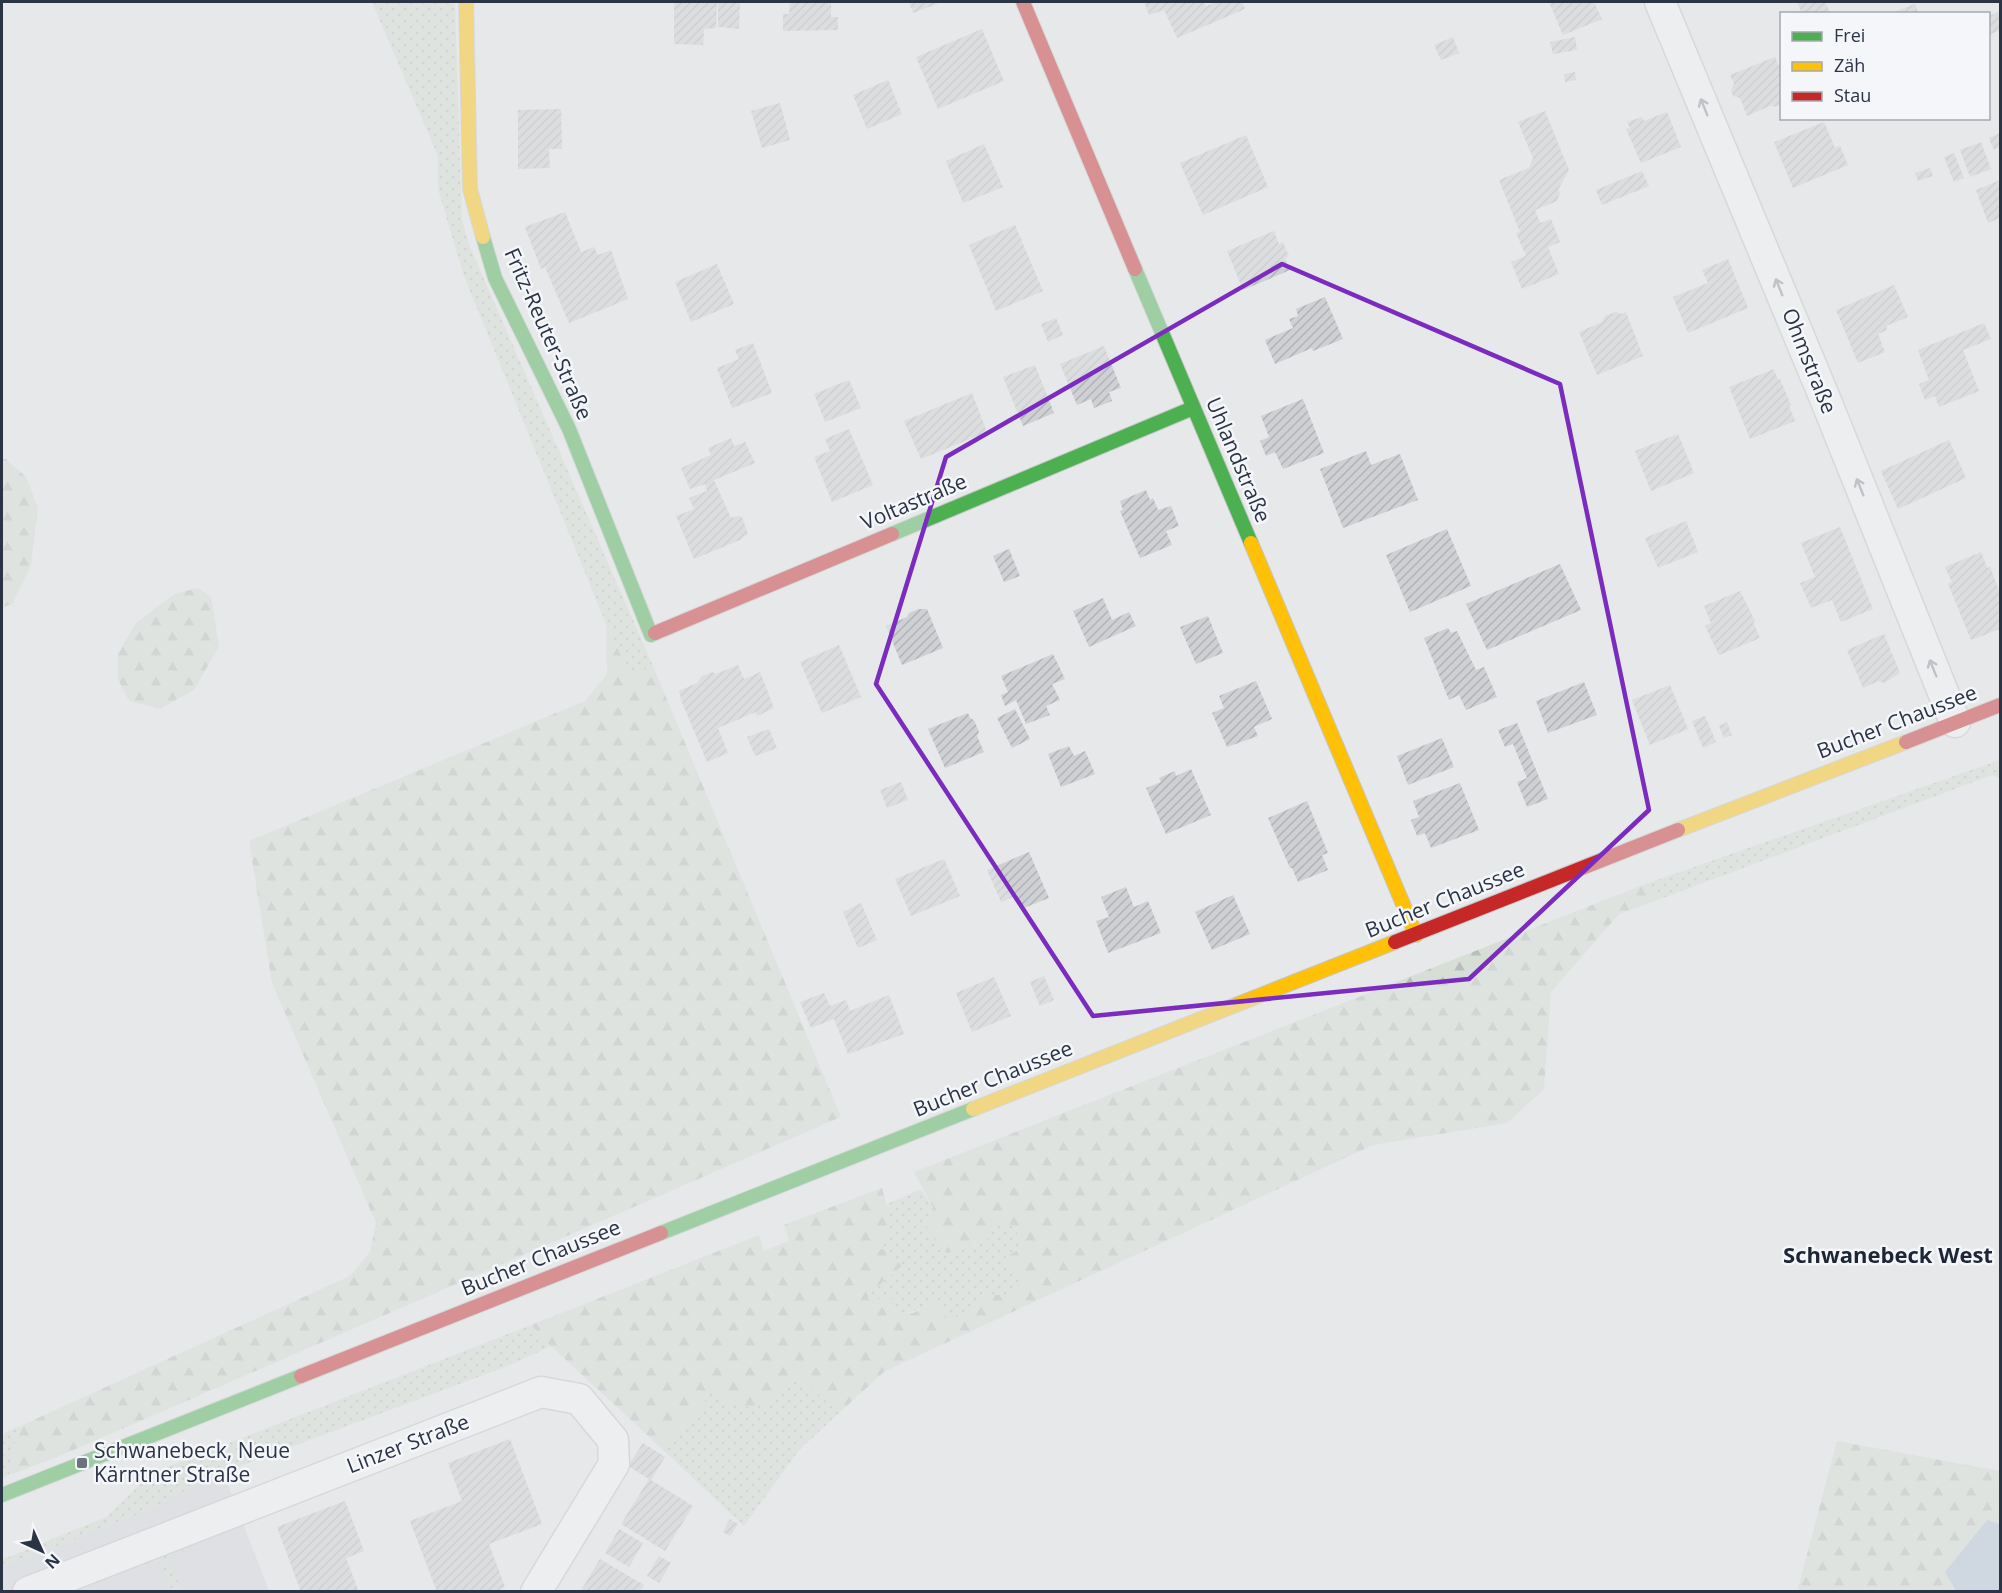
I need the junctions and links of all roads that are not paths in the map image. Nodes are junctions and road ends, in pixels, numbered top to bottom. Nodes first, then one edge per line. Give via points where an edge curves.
1 (465, 2) edge
2 (1023, 2) edge
3 (1660, 2) edge
4 (1194, 408) junction
5 (651, 635) joint
6 (2001, 705) edge
7 (1955, 722) junction
8 (1416, 935) junction
9 (2, 1495) edge
10 (28, 1592) edge
11 (536, 1592) edge

1 - 5 street, Fritz-Reuter-Straße via 470,189 495,278 569,429
2 - 4 street, Uhlandstraße
7 -> 3 street, Ohmstraße
4 - 5 street, Voltastraße
4 - 8 street, Uhlandstraße
6 - 7 street, Bucher Chaussee
7 - 8 street, Bucher Chaussee
8 - 9 street, Bucher Chaussee
10 - 11 street, Linzer Straße via 541,1392 579,1399 613,1440 614,1464

